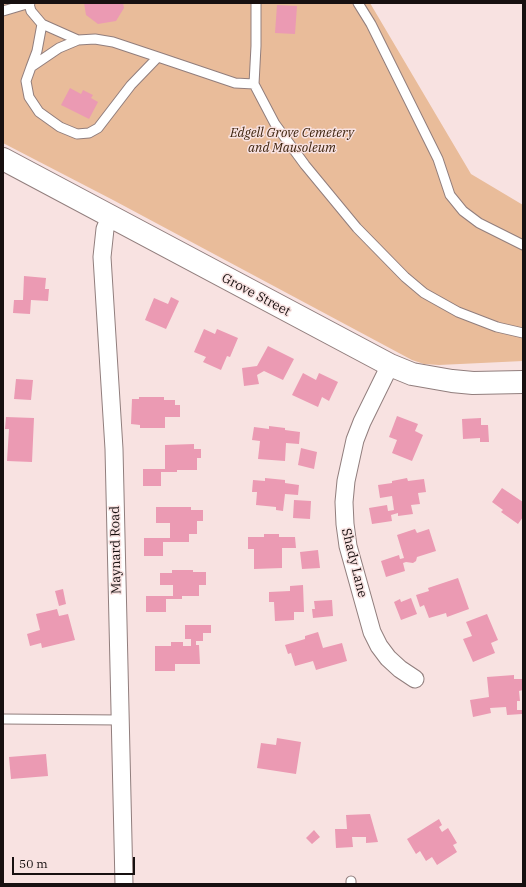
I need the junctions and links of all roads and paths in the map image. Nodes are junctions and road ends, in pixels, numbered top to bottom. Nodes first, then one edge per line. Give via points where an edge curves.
1 (30, 3) edge
2 (256, 3) edge
3 (358, 3) edge
4 (3, 10) edge
5 (42, 24) junction
6 (78, 40) junction
7 (158, 57) junction
8 (30, 66) junction
9 (254, 84) junction
10 (3, 159) edge
11 (110, 217) junction
12 (523, 245) edge
13 (523, 333) edge
14 (390, 365) junction
15 (523, 382) edge
16 (415, 679) dead end
17 (3, 719) edge
18 (120, 720) junction
19 (124, 884) edge

1 - 4 lane
1 - 5 lane via 31,11
2 - 9 lane
3 - 12 lane via 371,24 434,152 450,195 463,211 479,223
5 - 6 lane
5 - 8 lane via 37,51
6 - 7 lane via 113,42
6 - 8 lane via 59,48
7 - 8 lane via 131,85 98,128 89,133 77,134 60,127 39,112 29,97 26,81
7 - 9 lane via 235,83
9 - 13 lane via 275,124 305,165 357,228 405,277 424,293 458,312 497,327
10 - 11 street, Grove Street
11 - 14 street, Grove Street
11 - 18 street, Maynard Road via 105,228 102,257 114,449
14 - 15 street, Grove Street via 412,374 452,382
14 - 16 street, Shady Lane via 354,440 346,481 345,524 348,546 372,632 388,658
17 - 18 lane
18 - 19 street, Maynard Road

